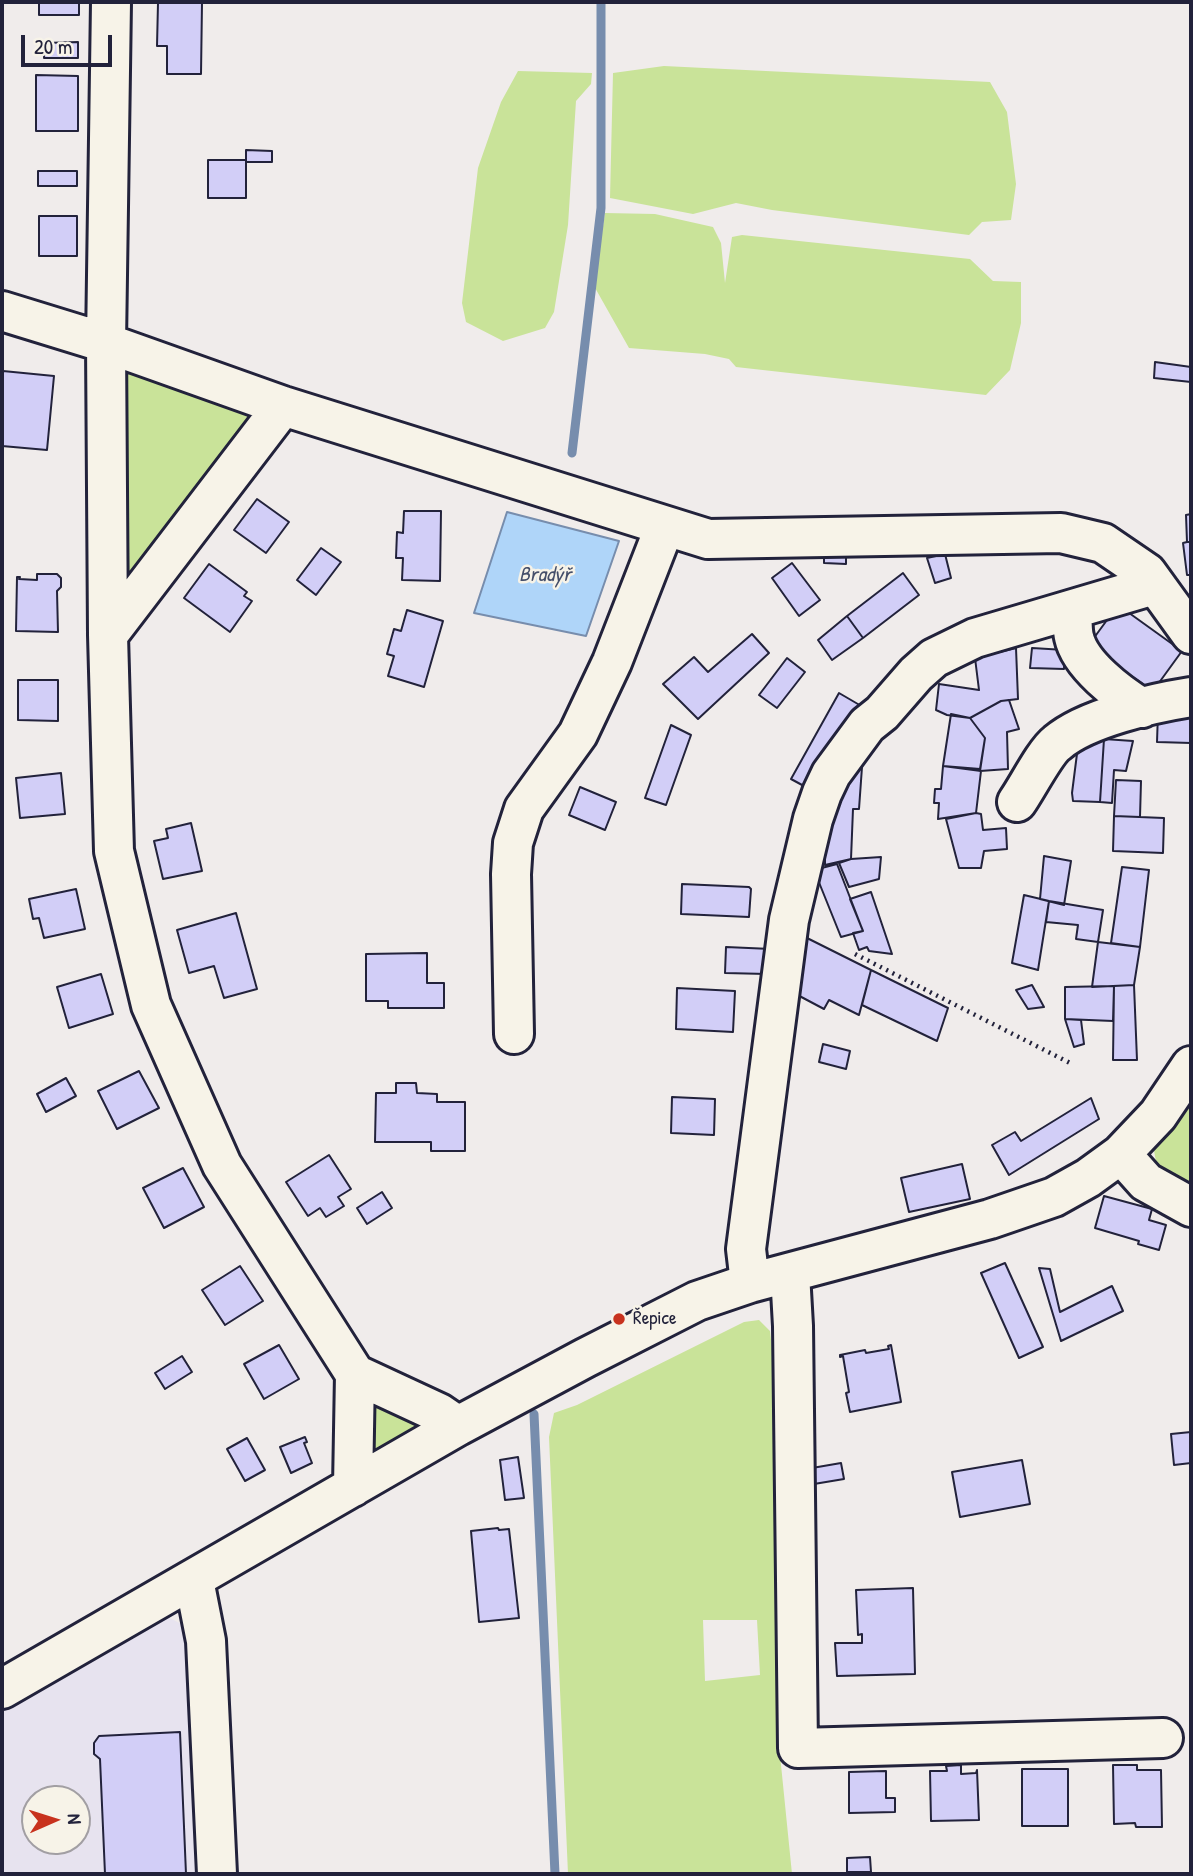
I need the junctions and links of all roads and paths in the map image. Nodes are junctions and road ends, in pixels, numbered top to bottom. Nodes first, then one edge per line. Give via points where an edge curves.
1 (111, 2) edge
2 (2, 311) edge
3 (106, 343) junction
4 (283, 406) junction
5 (665, 526) junction
6 (1154, 585) junction
7 (1072, 610) junction
8 (1191, 634) edge
9 (108, 635) junction
10 (1191, 697) edge
11 (1142, 708) junction
12 (1017, 802) dead end
13 (855, 954) dead end
14 (514, 1034) dead end
15 (1070, 1063) dead end
16 (1191, 1066) edge
17 (1121, 1154) junction
18 (1191, 1207) edge
19 (790, 1273) junction
20 (750, 1283) junction
21 (355, 1374) junction
22 (458, 1426) junction
23 (353, 1487) junction
24 (194, 1580) junction
25 (2, 1689) edge
26 (1163, 1738) dead end
27 (217, 1874) edge

1 - 3 street
2 - 3 street
3 - 4 street
3 - 9 street
4 - 5 street
4 - 9 street
5 - 6 street via 708,539 1061,533 1103,543 1147,573
5 - 14 street via 612,662 578,734 524,809 513,842
6 - 7 street
6 - 8 street
7 - 11 street via 1074,639 1090,666 1117,693
7 - 20 street via 975,638 934,658 867,725 831,774 789,920 746,1249
9 - 21 street via 114,851 151,1005 222,1164
10 - 11 street
11 - 12 street via 1099,720 1056,743
13 - 15 path
16 - 17 street via 1158,1115
17 - 18 street via 1146,1182
17 - 19 street via 1054,1197
19 - 20 street
19 - 26 street via 798,1748
20 - 22 street via 697,1301
21 - 22 street
21 - 23 street
22 - 23 street
23 - 24 street
24 - 25 street
24 - 27 street via 206,1641

